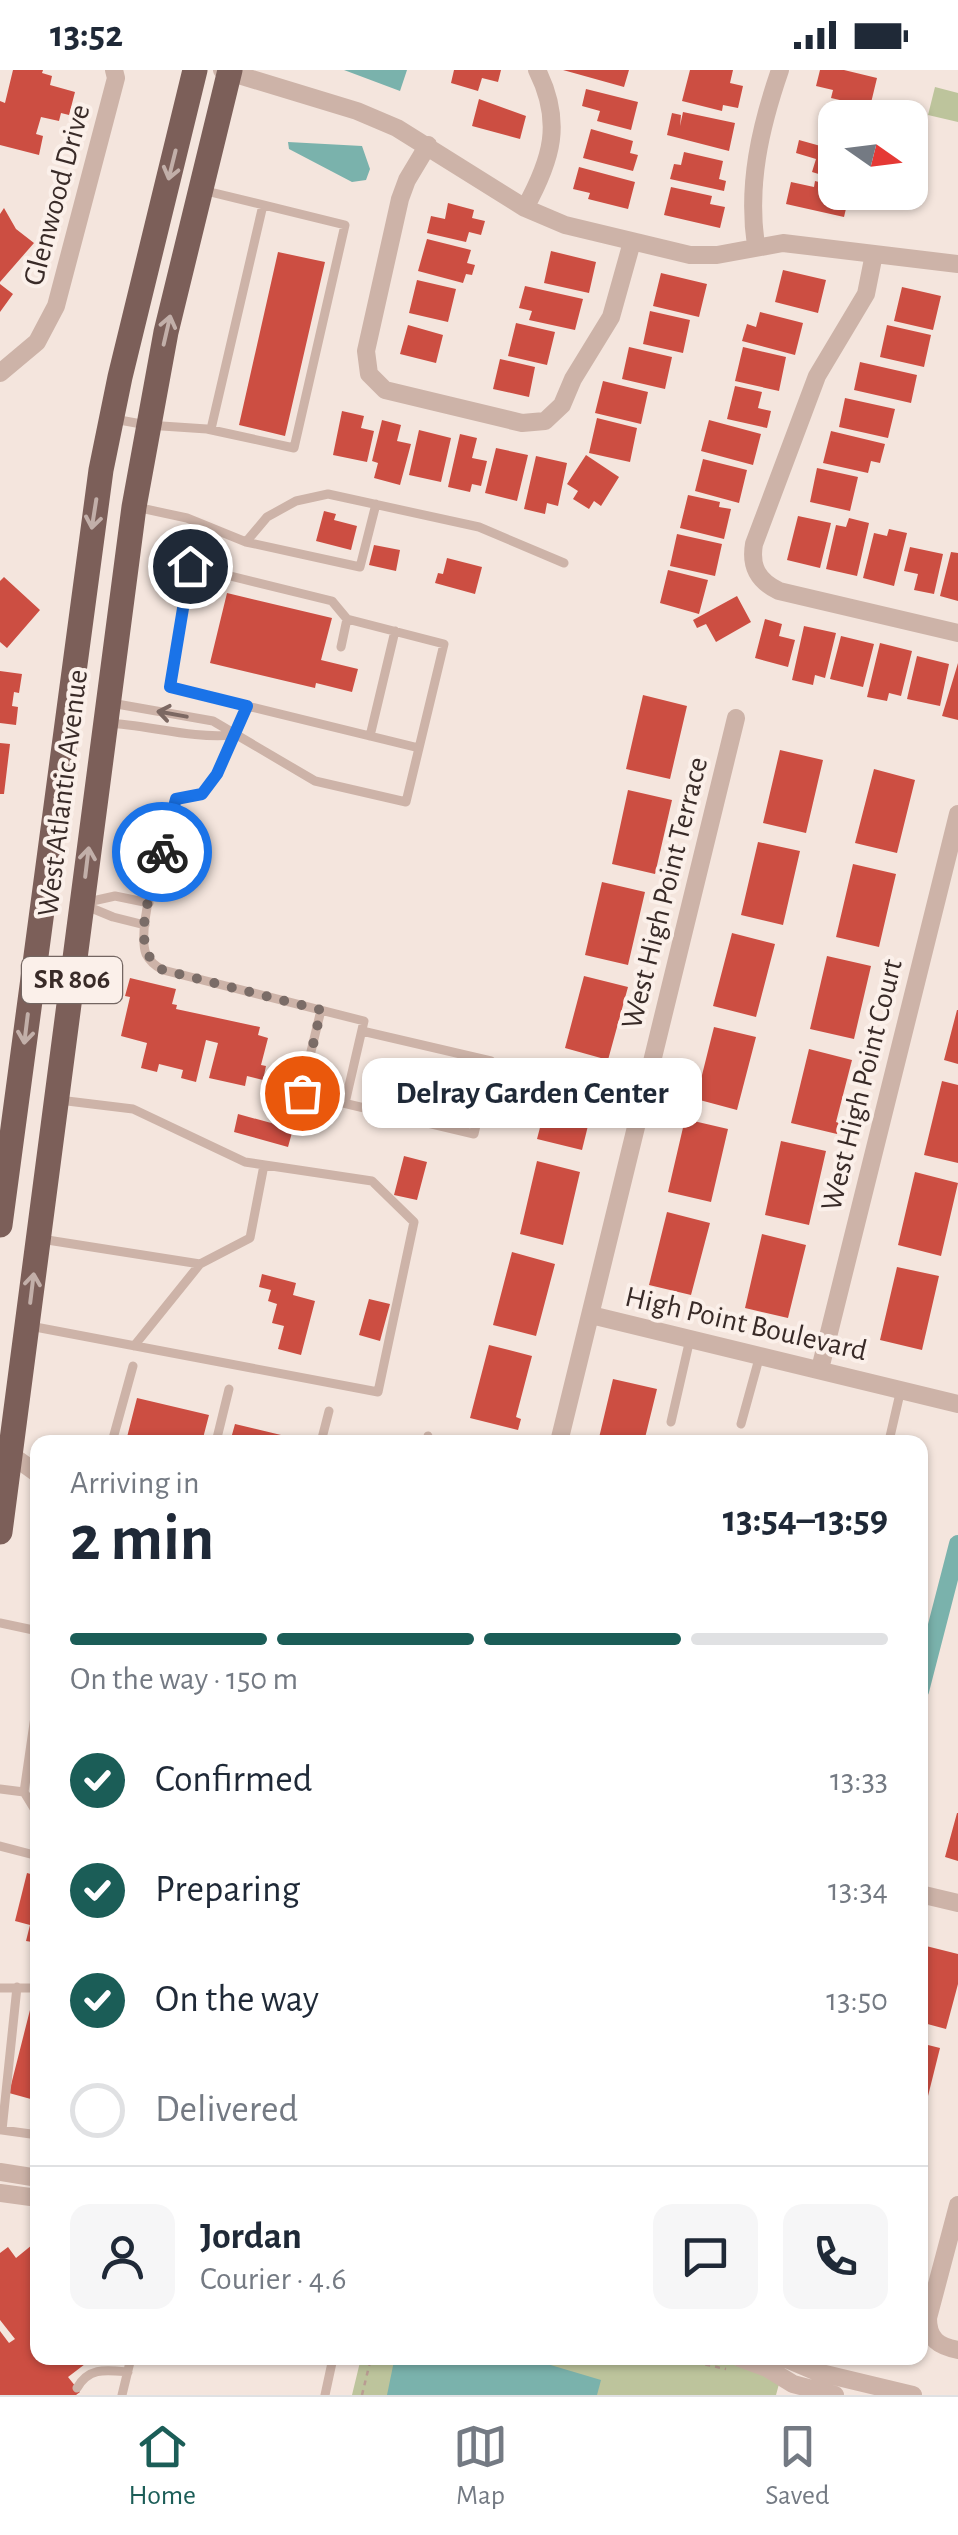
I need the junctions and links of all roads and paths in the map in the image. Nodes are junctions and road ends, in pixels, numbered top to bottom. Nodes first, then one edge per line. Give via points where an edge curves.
1 (114, 70) edge
2 (195, 70) edge
3 (536, 70) edge
4 (780, 70) edge
5 (227, 71) edge
6 (428, 146) junction
7 (200, 190) junction
8 (263, 205) junction
9 (525, 208) junction
10 (632, 242) junction
11 (756, 246) junction
12 (874, 254) junction
13 (958, 264) edge
14 (0, 373) edge
15 (112, 418) junction
16 (147, 425) junction
17 (212, 430) junction
18 (376, 504) junction
19 (134, 507) junction
20 (246, 542) junction
21 (564, 564) dead end
22 (347, 620) junction
23 (395, 631) junction
24 (958, 633) edge
25 (341, 647) dead end
26 (247, 706) junction
27 (106, 713) junction
28 (736, 718) dead end
29 (233, 735) junction
30 (370, 736) junction
31 (419, 748) junction
32 (958, 814) edge
33 (43, 898) junction
34 (149, 903) junction
35 (82, 904) junction
36 (145, 925) junction
37 (321, 1010) junction
38 (362, 1031) junction
39 (56, 1100) junction
40 (345, 1103) junction
41 (264, 1165) junction
42 (0, 1225) edge
43 (38, 1239) junction
44 (200, 1264) junction
45 (591, 1315) junction
46 (27, 1326) junction
47 (690, 1338) junction
48 (134, 1346) junction
49 (760, 1355) junction
50 (133, 1366) dead end
51 (820, 1369) junction
52 (229, 1389) dead end
53 (901, 1390) junction
54 (958, 1404) edge
55 (329, 1411) dead end
56 (670, 1422) dead end
57 (741, 1424) dead end
58 (114, 1435) edge
59 (218, 1435) edge
60 (323, 1435) edge
61 (561, 1435) edge
62 (890, 1435) edge
63 (30, 1453) edge
64 (10, 1454) junction
65 (30, 1468) edge
66 (0, 1532) edge
67 (0, 1623) edge
68 (30, 1629) edge
69 (30, 1751) edge
70 (0, 1788) edge
71 (24, 1792) junction
72 (30, 1802) edge
73 (0, 1846) edge
74 (30, 1854) edge
75 (928, 1896) edge
76 (958, 1903) edge
77 (0, 1988) edge
78 (16, 1988) junction
79 (30, 1988) edge
80 (30, 2134) edge
81 (0, 2172) edge
82 (30, 2177) edge
83 (0, 2193) edge
84 (30, 2197) edge
85 (958, 2205) edge
86 (928, 2319) edge
87 (928, 2330) edge
88 (958, 2350) edge
89 (130, 2365) edge
90 (332, 2365) edge
91 (369, 2365) edge
92 (747, 2365) edge
93 (800, 2365) edge
94 (128, 2372) junction
95 (77, 2388) dead end
96 (122, 2395) edge
97 (325, 2395) edge
98 (362, 2395) edge
99 (835, 2395) edge
100 (912, 2395) edge

1 - 14 street, Glenwood Drive via 56,306 37,342
2 -> 15 main road, West Atlantic Avenue / SR 806
3 - 9 street via 548,96 552,136 543,176
4 - 11 street via 752,190
5 - 6 street via 356,111
5 - 7 main road, West Atlantic Avenue / SR 806
6 - 9 street
6 - 10 street via 400,199 366,350 368,374 385,390 534,424 555,414 611,317
7 - 8 lane
16 -> 7 main road, West Atlantic Avenue / SR 806
8 - 17 lane
8 - 17 lane via 345,225 294,448
9 - 10 street
10 - 11 street via 704,256
11 - 12 street
12 - 13 street
12 - 24 street via 866,294 818,376 752,556 759,578 778,590
15 - 16 lane
15 -> 33 main road, West Atlantic Avenue / SR 806
16 - 17 lane
16 - 19 main road, West Atlantic Avenue / SR 806
18 - 20 lane via 328,494 296,500 267,517
18 - 20 lane via 360,567
18 - 21 lane via 479,527
19 - 20 lane via 187,518
19 - 27 main road, West Atlantic Avenue / SR 806
22 - 23 lane
22 - 25 lane
22 - 26 lane via 332,601 190,566 170,687
23 - 30 lane
23 - 31 lane via 444,644
26 - 29 lane
26 - 30 lane
27 - 29 lane via 134,724
29 -> 27 lane via 214,721
35 -> 27 main road, West Atlantic Avenue / SR 806
28 - 45 street, West High Point Terrace
29 - 31 lane via 315,781 406,802
29 - 34 lane via 202,794 176,799
30 - 31 lane
32 - 51 street, West High Point Court
33 - 35 main road
33 -> 42 main road, West Atlantic Avenue / SR 806
34 - 35 lane via 115,896
34 - 36 lane
35 - 36 lane
35 - 39 main road, West Atlantic Avenue / SR 806
36 - 37 lane via 145,950 163,970
37 - 38 lane via 364,1021
37 - 40 lane via 302,1093
38 - 40 lane
38 - 40 lane via 491,1061 474,1134
39 - 41 lane via 133,1109
39 - 43 main road, West Atlantic Avenue / SR 806
41 - 44 lane via 250,1238
41 - 48 lane via 372,1181 414,1222 378,1392
43 - 44 lane
46 -> 43 main road, West Atlantic Avenue / SR 806
44 - 48 lane
45 - 47 street, High Point Boulevard
45 - 61 street, High Point Boulevard
46 - 48 lane
46 - 64 main road, West Atlantic Avenue / SR 806
47 - 49 street, High Point Boulevard
47 - 56 lane
49 - 51 street, High Point Boulevard
49 - 57 lane
50 - 58 lane
51 - 53 street, High Point Boulevard
52 - 59 lane
53 - 54 street, High Point Boulevard
53 - 62 lane
55 - 60 lane
63 - 64 street
64 - 65 street
64 - 66 main road, West Atlantic Avenue / SR 806
67 - 68 lane
69 - 71 lane
70 - 71 lane
71 - 72 lane
73 - 74 lane
75 - 76 street
77 - 78 lane
78 - 79 lane
78 - 80 lane via 2,2130
81 - 82 street
83 - 84 street
85 - 86 street
87 - 88 street via 934,2341
89 - 94 lane
90 - 97 lane
91 - 98 path
92 - 99 street
93 - 100 street
94 - 95 lane via 99,2370
94 - 96 lane

